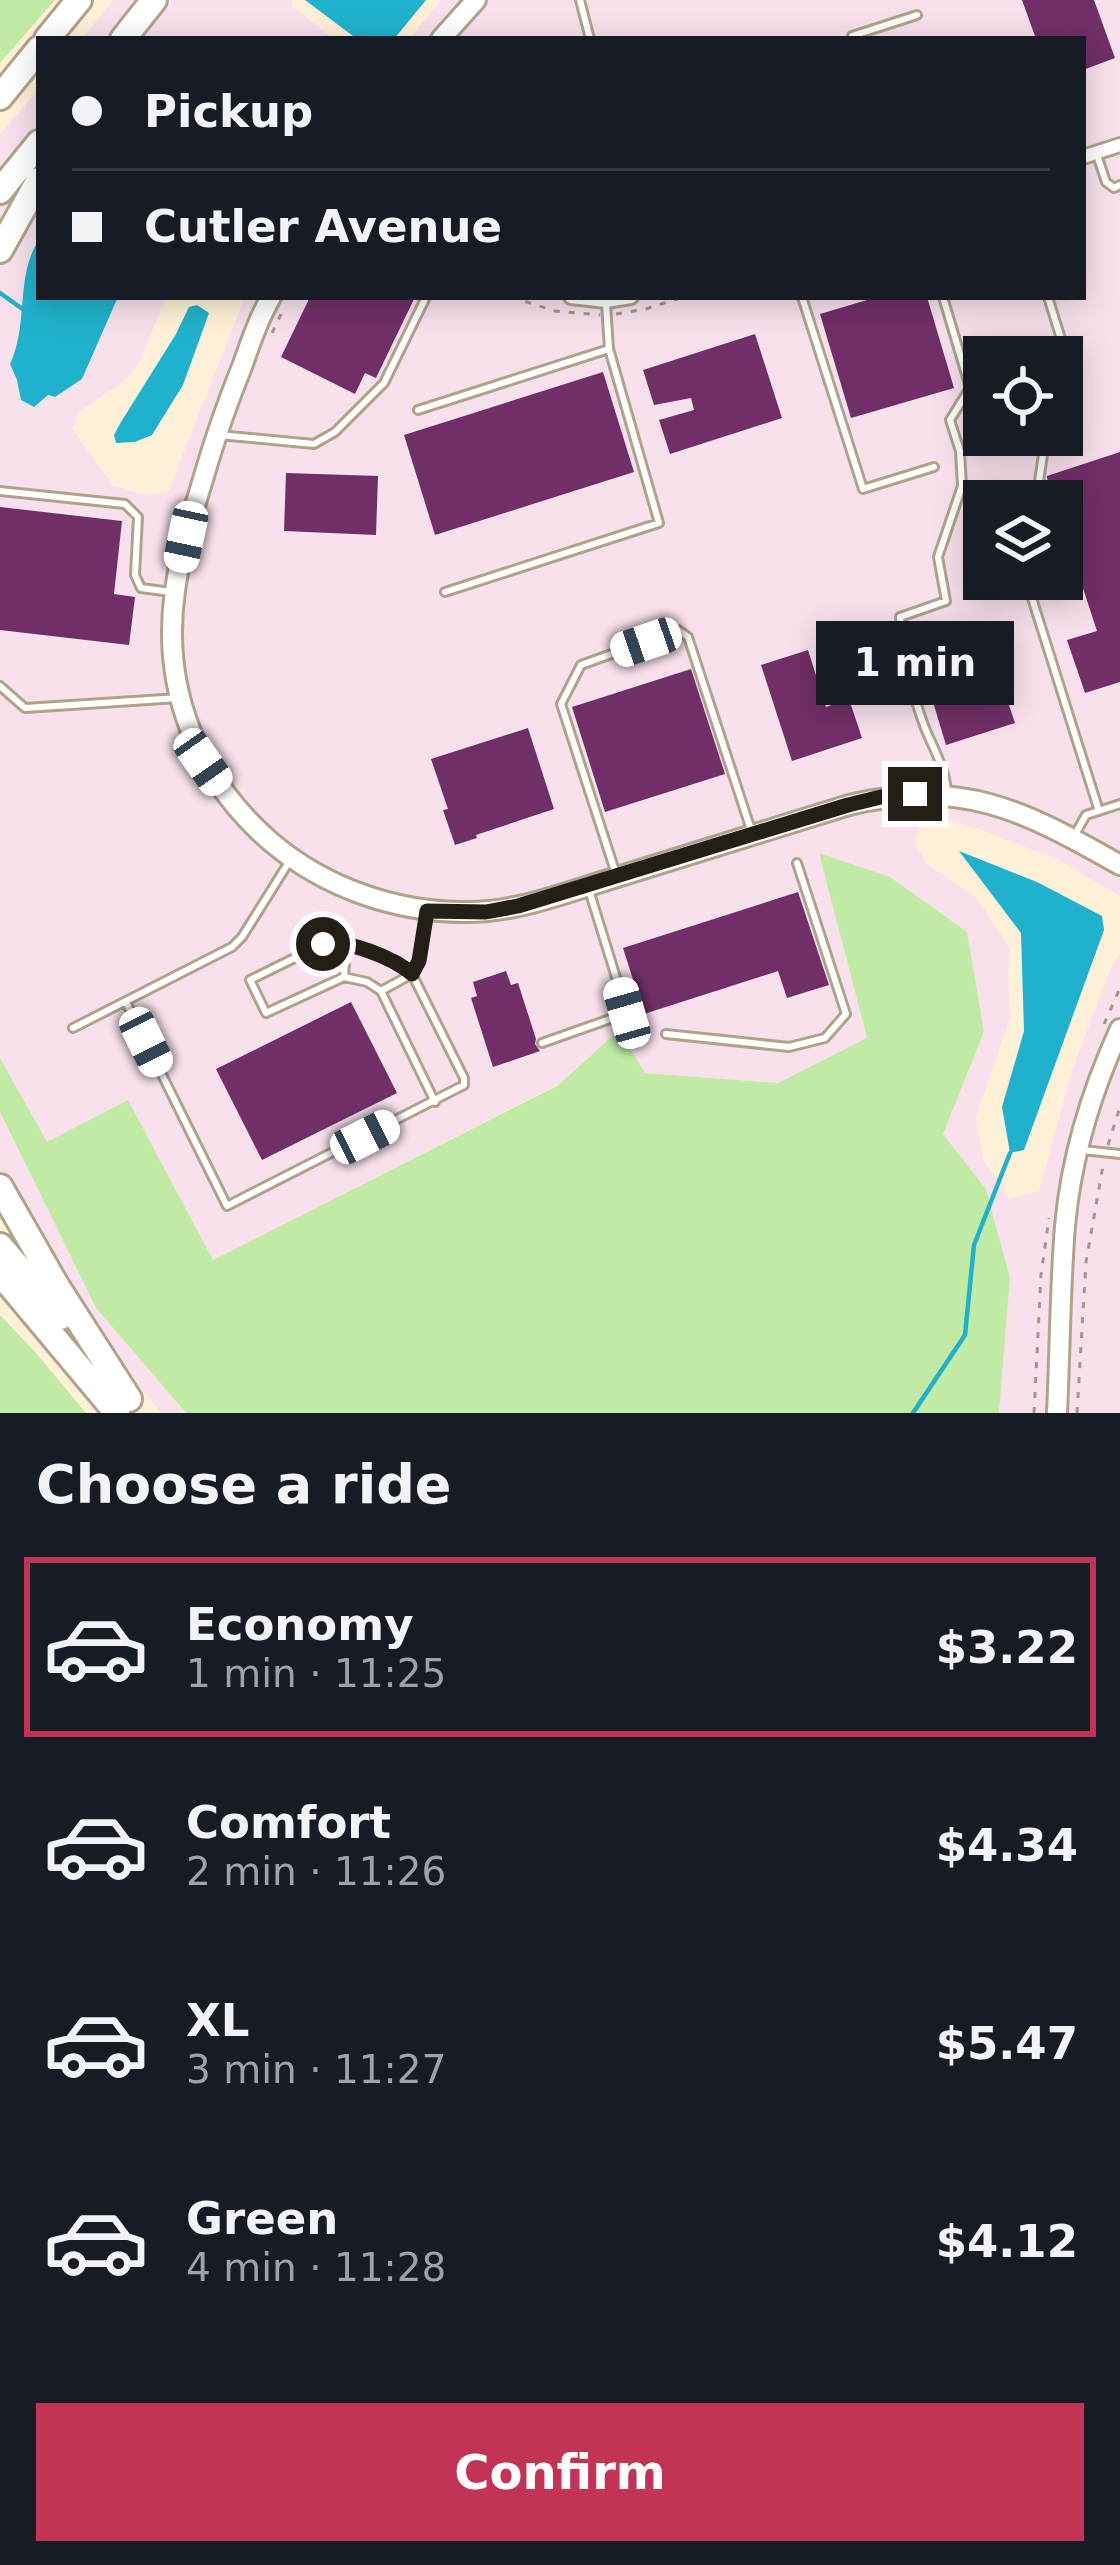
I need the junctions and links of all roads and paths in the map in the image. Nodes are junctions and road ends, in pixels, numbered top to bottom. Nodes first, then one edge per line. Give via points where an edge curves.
1 (79, 0) edge
2 (154, 0) edge
3 (164, 0) edge
4 (476, 0) edge
5 (580, 0) edge
6 (917, 15) dead end
7 (49, 36) edge
8 (125, 36) edge
9 (138, 36) edge
10 (445, 36) edge
11 (589, 36) edge
12 (851, 36) edge
13 (36, 53) edge
14 (0, 98) edge
15 (1120, 145) edge
16 (36, 147) edge
17 (1089, 155) edge
18 (36, 185) edge
19 (1120, 185) edge
20 (0, 191) edge
21 (0, 250) edge
22 (269, 300) edge
23 (288, 300) edge
24 (425, 300) edge
25 (598, 300) edge
26 (612, 300) edge
27 (803, 300) edge
28 (944, 300) edge
29 (1049, 300) edge
30 (606, 301) junction
31 (1060, 336) edge
32 (266, 347) dead end
33 (609, 349) junction
34 (418, 410) dead end
35 (216, 434) junction
36 (934, 466) dead end
37 (0, 490) edge
38 (174, 592) junction
39 (445, 592) dead end
40 (1033, 600) edge
41 (0, 686) edge
42 (179, 698) junction
43 (948, 795) junction
44 (1120, 804) edge
45 (1099, 811) junction
46 (752, 834) junction
47 (1073, 839) junction
48 (290, 859) junction
49 (797, 863) dead end
50 (1120, 866) edge
51 (617, 877) junction
52 (588, 886) junction
53 (427, 911) junction
54 (346, 945) junction
55 (412, 974) junction
56 (344, 977) junction
57 (381, 992) junction
58 (126, 1001) junction
59 (73, 1028) dead end
60 (1120, 1029) edge
61 (666, 1034) dead end
62 (542, 1043) dead end
63 (435, 1102) junction
64 (1120, 1107) edge
65 (1079, 1149) junction
66 (1106, 1154) junction
67 (1120, 1154) edge
68 (0, 1187) edge
69 (0, 1246) edge
70 (0, 1273) edge
71 (129, 1408) edge
72 (1057, 1413) edge
73 (1077, 1413) edge

1 - 7 highway
2 - 8 highway
3 - 9 highway
4 - 10 street
5 - 11 lane
6 - 12 lane
13 - 14 highway
15 - 17 street
16 - 20 highway
17 - 19 lane via 1106,182
18 - 21 highway
22 - 35 street
23 - 32 path
24 - 35 lane via 384,383 335,432 314,444
25 - 30 street
26 - 30 street
27 - 36 lane via 863,489
28 - 43 lane via 970,388 950,420 962,486 938,557 946,602 900,617 905,666
29 - 31 lane
30 - 33 lane
33 - 34 lane
33 - 39 lane via 659,523
35 - 38 street
37 - 38 lane via 125,504 138,517 141,588
38 - 42 street
40 - 45 lane
41 - 42 lane via 25,708
42 - 48 street via 203,762 254,828
43 - 46 street via 885,796
43 - 47 street via 1000,805
44 - 45 lane
45 - 47 lane via 1086,815
46 - 51 street
46 - 51 lane via 688,637 678,630 581,664 561,704
47 - 50 street
48 - 53 street via 350,891
48 - 58 lane via 232,946
49 - 61 lane via 846,1015 825,1038 789,1047
51 - 52 street
52 - 53 street via 486,912
52 - 62 lane via 627,1013
53 - 55 lane
54 - 55 lane
54 - 56 lane
54 - 56 lane via 328,942 250,980 266,1013
55 - 57 lane
55 - 63 lane via 464,1078 460,1090
56 - 57 lane
57 - 63 lane
58 - 59 lane
58 - 63 lane via 227,1206
60 - 65 street
64 - 66 path
65 - 66 lane
65 - 72 street via 1066,1224
66 - 67 lane
66 - 73 path via 1086,1262
68 - 71 highway
69 - 71 highway
70 - 71 highway

